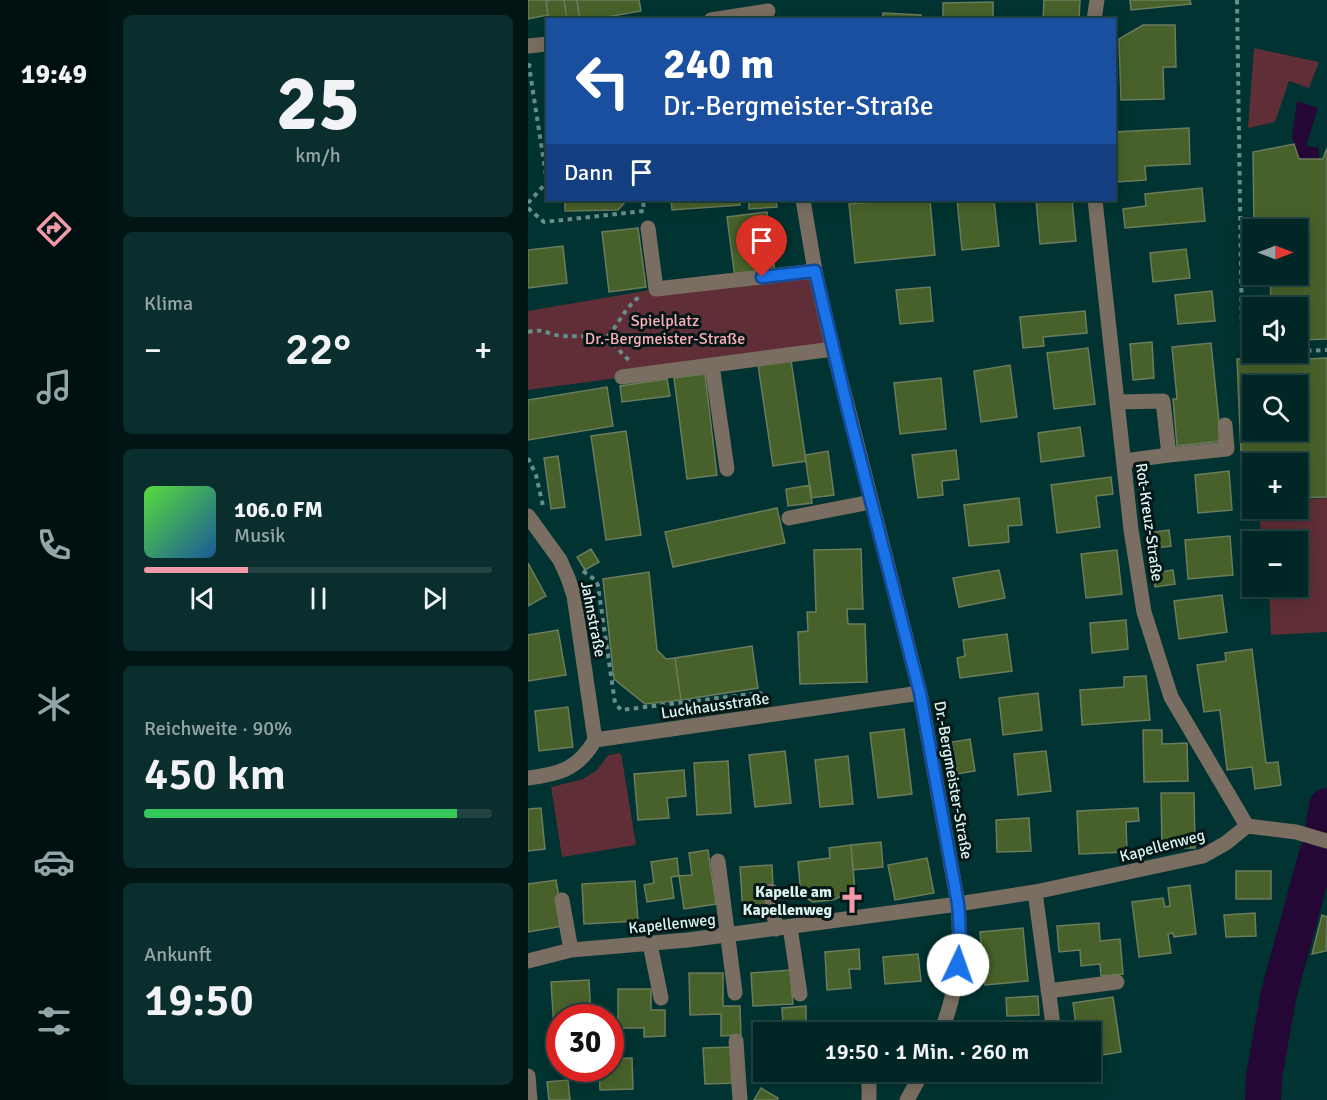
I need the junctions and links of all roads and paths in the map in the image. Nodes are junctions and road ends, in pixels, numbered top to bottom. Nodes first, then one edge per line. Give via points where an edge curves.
1 (1097, 0) edge
2 (1237, 0) edge
3 (768, 10) edge
4 (722, 18) edge
5 (1094, 18) edge
6 (546, 45) edge
7 (530, 54) edge
8 (546, 176) edge
9 (546, 183) edge
10 (643, 201) edge
11 (802, 201) edge
12 (1095, 201) edge
13 (528, 203) edge
14 (528, 208) edge
15 (648, 228) dead end
16 (815, 271) junction
17 (656, 289) junction
18 (528, 332) edge
19 (1242, 336) edge
20 (607, 337) junction
21 (833, 349) junction
22 (1327, 350) edge
23 (1308, 351) edge
24 (712, 365) junction
25 (630, 376) joint
26 (1117, 402) junction
27 (1225, 425) dead end
28 (1169, 455) junction
29 (528, 458) edge
30 (1124, 461) junction
31 (727, 469) dead end
32 (871, 502) junction
33 (544, 510) dead end
34 (528, 516) edge
35 (789, 518) dead end
36 (578, 567) dead end
37 (920, 693) junction
38 (782, 714) junction
39 (595, 741) junction
40 (528, 778) edge
41 (1246, 826) junction
42 (1327, 841) edge
43 (718, 861) dead end
44 (771, 891) dead end
45 (1035, 892) junction
46 (562, 900) dead end
47 (958, 904) junction
48 (783, 928) junction
49 (727, 935) junction
50 (650, 944) junction
51 (571, 950) junction
52 (528, 961) edge
53 (1118, 982) dead end
54 (1048, 991) junction
55 (735, 993) dead end
56 (800, 994) dead end
57 (661, 998) dead end
58 (945, 1022) edge
59 (1053, 1022) edge
60 (736, 1041) dead end
61 (528, 1076) edge
62 (869, 1082) edge
63 (917, 1082) edge
64 (530, 1100) edge
65 (740, 1100) edge
66 (869, 1100) edge
67 (907, 1100) edge

1 - 5 street
2 - 19 path
3 - 4 street
6 - 7 street
7 - 8 path
9 - 13 path
10 - 14 path via 644,211 544,222
11 - 16 street, Dr.-Bergmeister-Straße
12 - 26 street, Rot-Kreuz-Straße
15 - 17 street
16 - 17 street
16 - 21 street, Dr.-Bergmeister-Straße
17 - 20 path via 629,305
18 - 20 path
20 - 25 path via 636,365
21 - 24 street
21 - 32 street, Dr.-Bergmeister-Straße
22 - 23 path
24 - 25 street
24 - 31 street
26 - 28 street via 1163,401
26 - 30 street, Rot-Kreuz-Straße
27 - 28 street via 1227,449
28 - 30 street
29 - 33 path
30 - 41 street, Rot-Kreuz-Straße via 1144,612 1171,697
32 - 35 street
32 - 37 street, Dr.-Bergmeister-Straße
34 - 39 street, Jahnstraße via 560,560 574,596
36 - 38 path via 597,582 615,703 621,710 760,693
37 - 38 street, Luckhausstraße
37 - 47 street, Dr.-Bergmeister-Straße
38 - 39 street, Luckhausstraße
39 - 40 street via 575,765
41 - 42 street via 1296,832
41 - 45 street, Kapellenweg via 1203,856
43 - 49 street
44 - 48 street
45 - 47 street, Kapellenweg
45 - 54 street
46 - 51 street
47 - 48 street, Kapellenweg
47 - 58 street, Dr.-Bergmeister-Straße via 957,979
48 - 49 street, Kapellenweg
48 - 56 street
49 - 50 street, Kapellenweg
49 - 55 street
50 - 51 street, Kapellenweg
50 - 57 street
51 - 52 street, Kapellenweg
53 - 54 street
54 - 59 street
60 - 65 street
61 - 64 street
62 - 66 street
63 - 67 street

